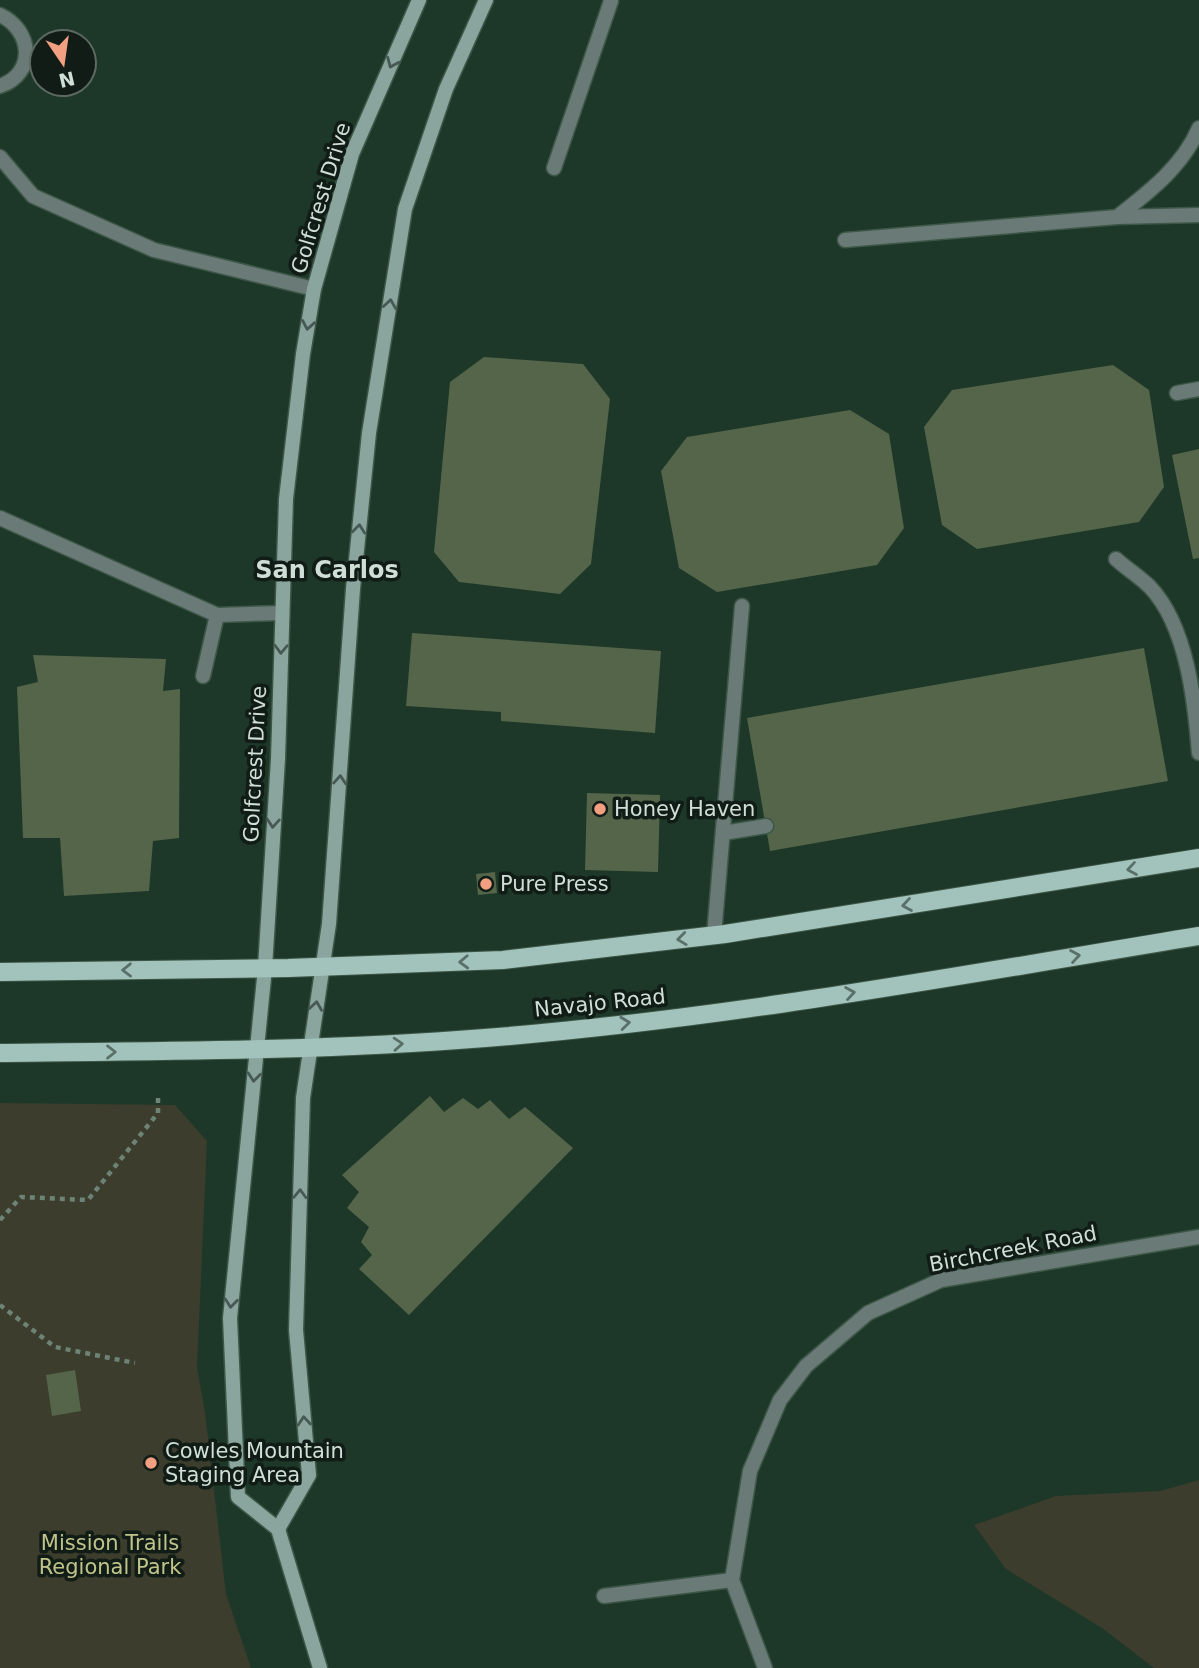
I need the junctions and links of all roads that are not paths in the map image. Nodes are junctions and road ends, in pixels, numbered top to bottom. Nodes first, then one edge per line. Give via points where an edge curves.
1 (6, 0) edge
2 (419, 0) edge
3 (486, 0) edge
4 (609, 0) edge
5 (0, 13) edge
6 (0, 86) edge
7 (1199, 128) edge
8 (0, 157) edge
9 (554, 168) dead end
10 (1199, 215) edge
11 (1117, 217) junction
12 (845, 240) dead end
13 (314, 289) junction
14 (1199, 389) edge
15 (1177, 393) dead end
16 (0, 518) edge
17 (1116, 559) dead end
18 (742, 606) dead end
19 (282, 613) junction
20 (216, 615) junction
21 (203, 676) dead end
22 (1199, 753) edge
23 (766, 825) dead end
24 (723, 833) junction
25 (1199, 858) edge
26 (714, 935) junction
27 (1199, 936) edge
28 (321, 967) junction
29 (264, 968) junction
30 (0, 972) edge
31 (310, 1049) junction
32 (257, 1050) junction
33 (0, 1053) edge
34 (1199, 1237) edge
35 (278, 1530) junction
36 (732, 1580) junction
37 (604, 1596) dead end
38 (320, 1668) edge
39 (765, 1668) edge

1 - 5 street
2 -> 13 main road, Golfcrest Drive via 352,154
28 -> 3 main road via 329,924 369,433 405,209 446,89
4 - 9 street
5 - 6 street via 18,27 26,51 16,76
7 - 11 street via 1191,147 1156,186
8 - 13 street via 33,196 154,250
10 - 11 street
11 - 12 street
13 -> 19 main road, Golfcrest Drive via 286,499
14 - 15 street
16 - 20 street
17 - 22 street via 1150,588 1171,616 1184,656
18 - 24 street
19 - 20 street
19 -> 29 main road, Golfcrest Drive
20 - 21 street
23 - 24 street
24 - 26 street
25 -> 26 main road
26 -> 28 main road via 503,960
31 -> 27 main road, Navajo Road via 487,1038 758,1008
28 - 29 main road
31 -> 28 main road
29 -> 30 main road
29 - 32 main road, Golfcrest Drive
31 - 32 main road, Navajo Road
35 -> 31 main road via 309,1475 296,1330 303,1098
33 -> 32 main road, Navajo Road
32 -> 35 main road, Golfcrest Drive via 230,1318 238,1497
34 - 36 street, Birchcreek Road via 941,1280 868,1312 806,1366 780,1401 750,1471
35 - 38 main road
36 - 37 street
36 - 39 street, Birchcreek Road

